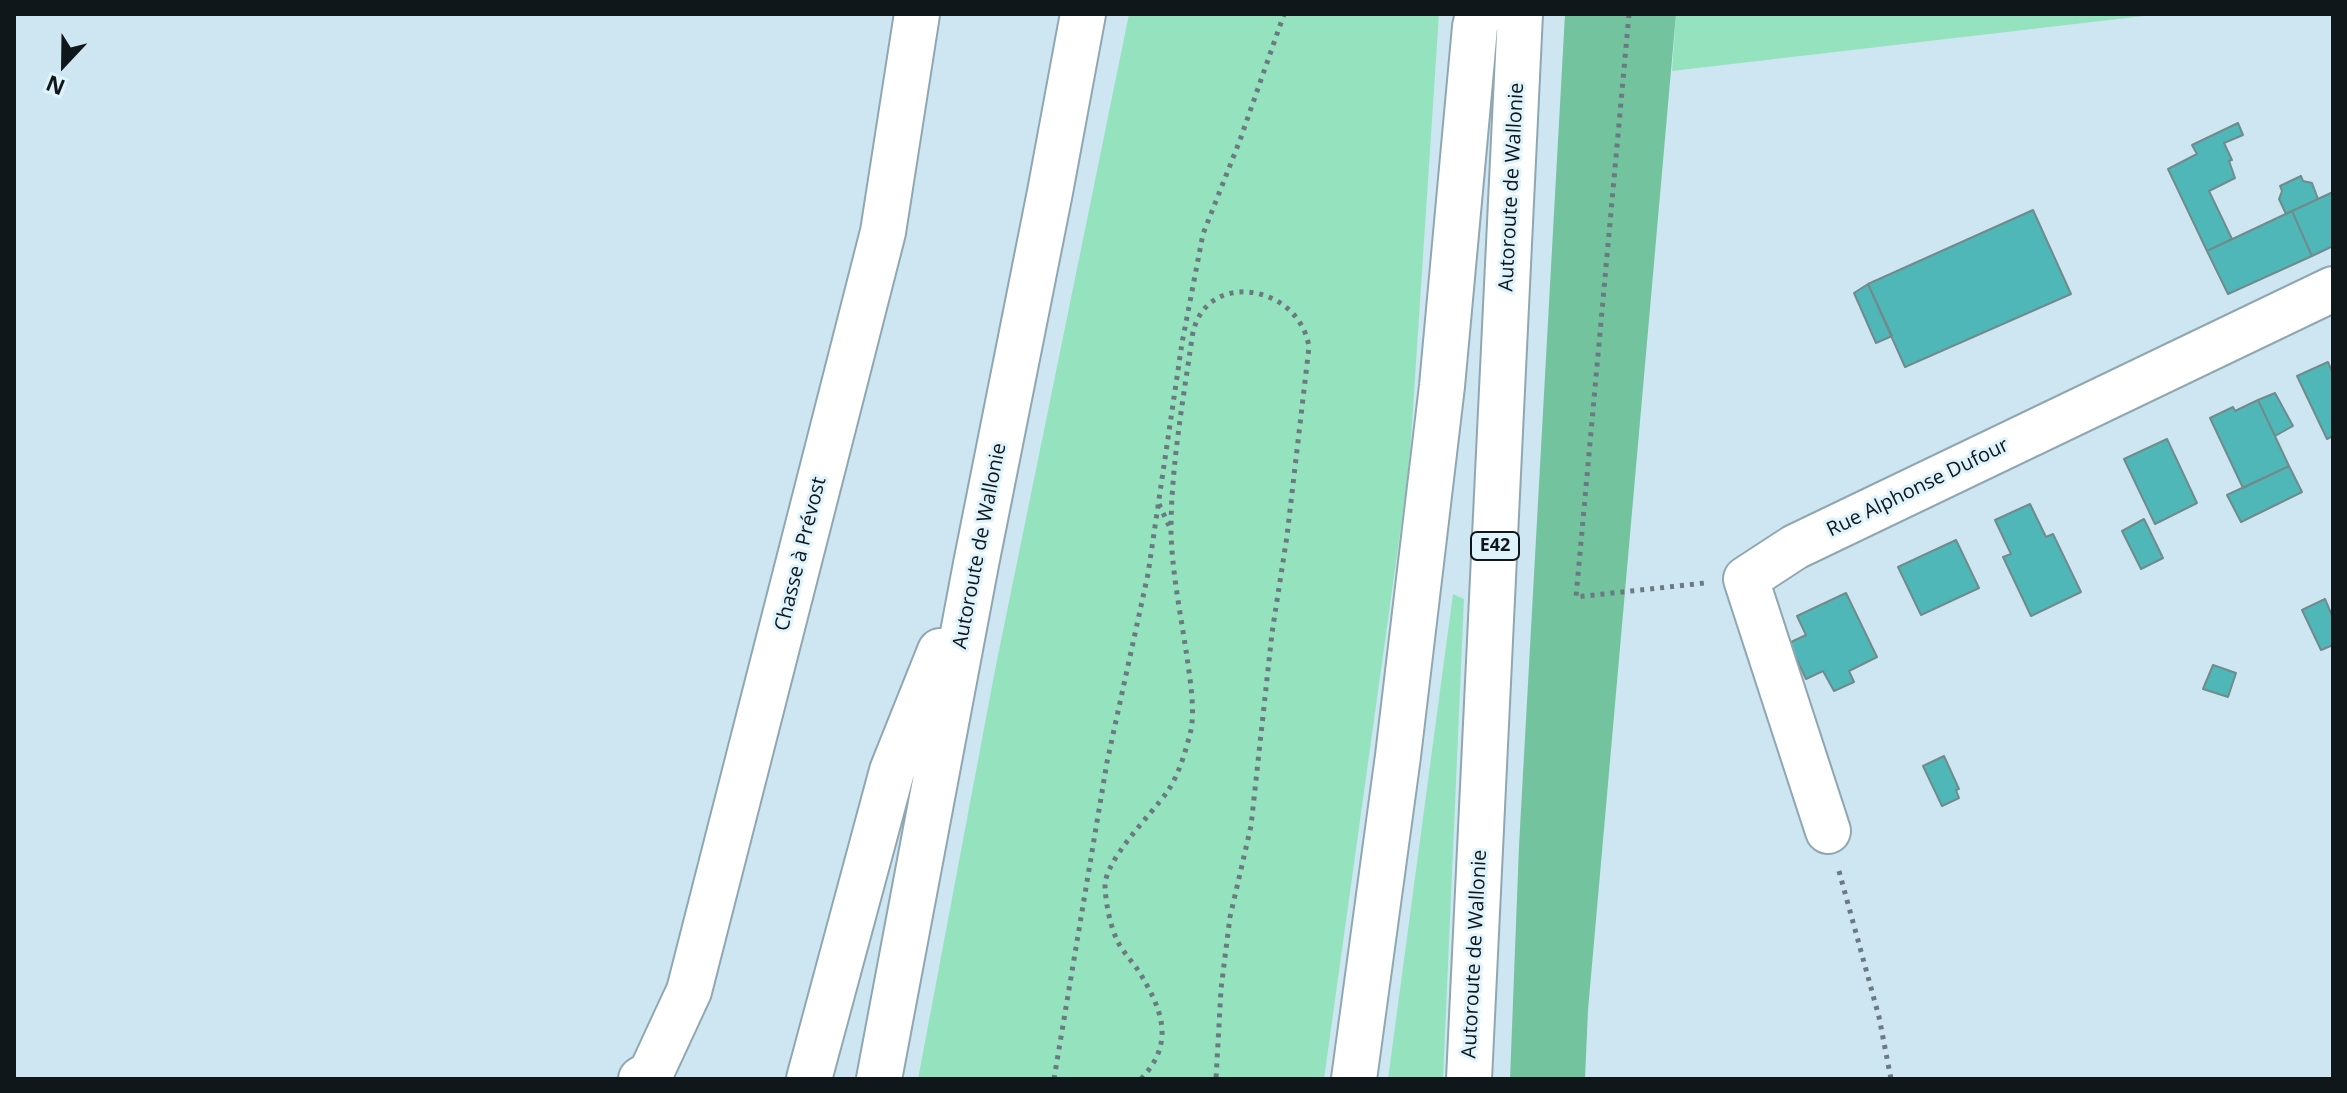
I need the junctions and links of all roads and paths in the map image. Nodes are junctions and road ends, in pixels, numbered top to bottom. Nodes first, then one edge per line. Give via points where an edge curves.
1 (917, 14) edge
2 (1083, 14) edge
3 (1284, 14) edge
4 (1478, 14) edge
5 (1520, 14) edge
6 (1629, 14) edge
7 (2333, 289) edge
8 (1159, 503) junction
9 (1171, 532) junction
10 (976, 564) junction
11 (1746, 579) junction
12 (1828, 831) joint
13 (641, 1079) edge
14 (809, 1079) edge
15 (879, 1079) edge
16 (1054, 1079) edge
17 (1141, 1079) edge
18 (1216, 1079) edge
19 (1354, 1079) edge
20 (1469, 1079) edge
21 (1891, 1079) edge

1 - 13 main road, Chasse à Prévost via 883,232 689,991 651,1073
2 - 10 main road, Autoroute de Wallonie
3 - 8 path via 1203,234
4 - 19 main road via 1442,386
5 - 20 main road, Autoroute de Wallonie / E42
6 - 11 path via 1576,597
7 - 11 main road, Rue Alphonse Dufour via 1795,547
8 - 9 path
8 - 16 path via 1107,762
9 - 17 path via 1191,683 1191,727 1168,790 1132,834 1105,884 1117,942 1163,1022 1163,1042
9 - 18 path via 1193,330 1204,309 1225,294 1250,290 1277,300 1307,334 1309,347 1251,826 1222,975
10 - 14 main road via 892,771
10 - 15 main road, Autoroute de Wallonie
11 - 12 main road
12 - 21 path

